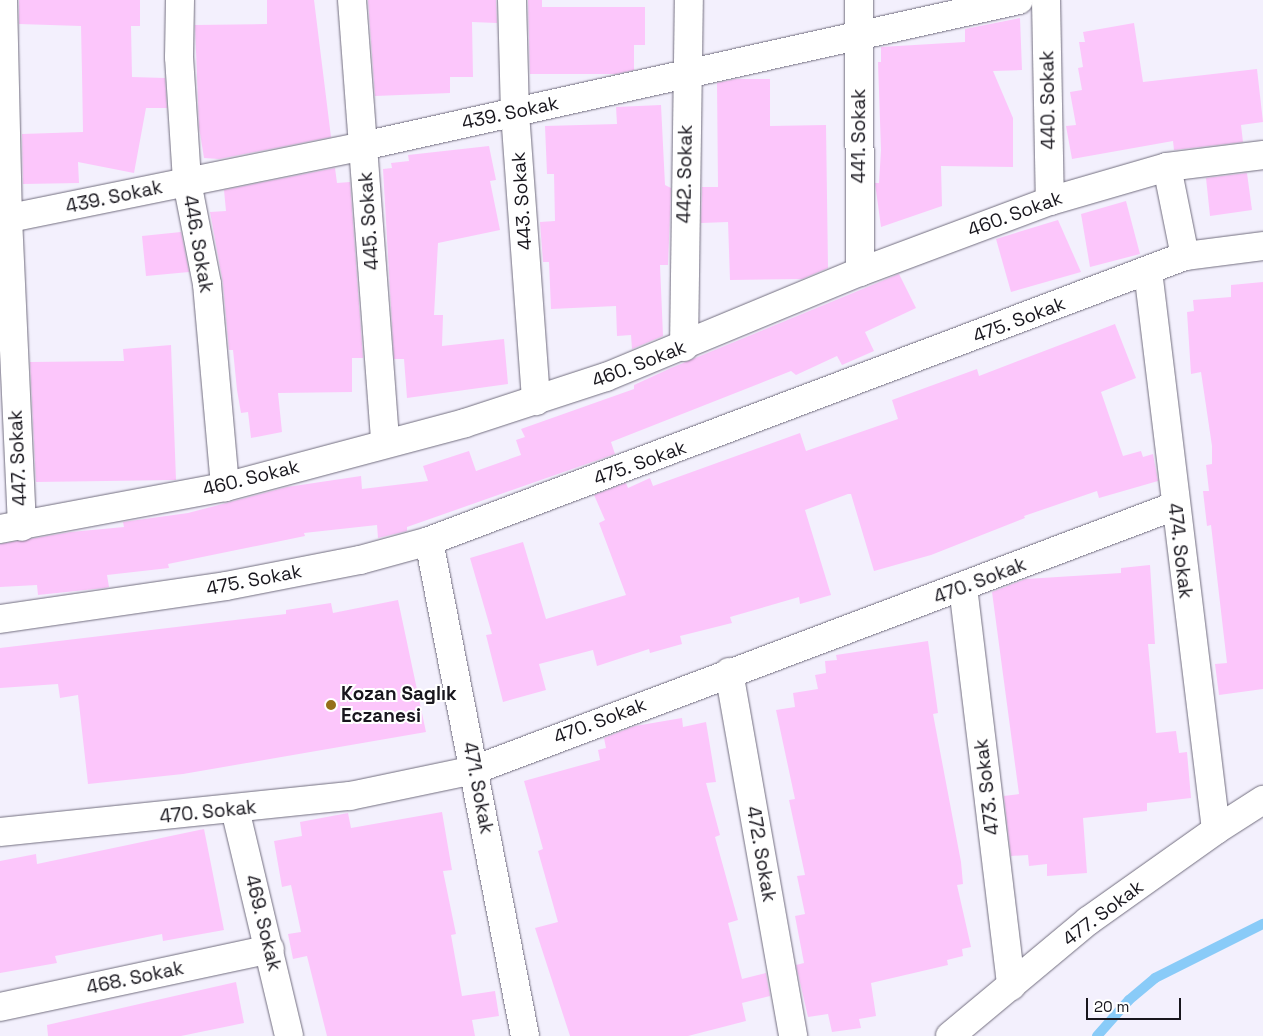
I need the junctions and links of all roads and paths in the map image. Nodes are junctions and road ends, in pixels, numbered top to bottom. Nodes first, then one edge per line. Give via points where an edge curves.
1 (3, 0) edge
2 (180, 0) edge
3 (352, 0) edge
4 (512, 0) edge
5 (688, 0) edge
6 (859, 0) edge
7 (1019, 0) edge
8 (1046, 0) edge
9 (859, 33) junction
10 (686, 74) junction
11 (515, 113) junction
12 (363, 146) junction
13 (1263, 155) edge
14 (1167, 167) junction
15 (186, 182) junction
16 (1050, 200) junction
17 (4, 219) edge
18 (1263, 246) edge
19 (1185, 256) junction
20 (1148, 271) junction
21 (860, 272) junction
22 (684, 347) junction
23 (536, 401) junction
24 (385, 442) junction
25 (225, 487) junction
26 (1175, 506) junction
27 (11, 528) edge
28 (429, 541) junction
29 (963, 588) junction
30 (0, 619) edge
31 (729, 672) junction
32 (474, 770) junction
33 (1263, 800) edge
34 (235, 810) junction
35 (1216, 830) junction
36 (0, 832) edge
37 (270, 949) junction
38 (1011, 986) junction
39 (0, 1007) edge
40 (289, 1036) edge
41 (525, 1036) edge
42 (793, 1036) edge
43 (950, 1036) edge

1 - 17 street, 447. Sokak
2 - 15 street, 446. Sokak via 179,57
3 - 12 street, 445. Sokak
4 - 11 street, 443. Sokak
5 - 10 street, 442. Sokak
6 - 9 street, 441. Sokak
7 - 9 street, 439. Sokak
8 - 16 street, 440. Sokak
9 - 10 street, 439. Sokak
9 - 21 street, 441. Sokak
10 - 11 street, 439. Sokak
10 - 22 street, 442. Sokak
11 - 12 street, 439. Sokak
11 - 23 street, 443. Sokak
12 - 15 street, 439. Sokak
12 - 24 street, 445. Sokak
13 - 14 street, 460. Sokak
14 - 16 street, 460. Sokak
14 - 19 street
15 - 17 street, 439. Sokak
15 - 25 street, 446. Sokak via 208,294
16 - 21 street, 460. Sokak
17 - 27 street, 447. Sokak
18 - 19 street, 475. Sokak
19 - 20 street, 475. Sokak
20 - 26 street, 474. Sokak
20 - 28 street, 475. Sokak
21 - 22 street, 460. Sokak
22 - 23 street, 460. Sokak
23 - 24 street, 460. Sokak
24 - 25 street, 460. Sokak
25 - 27 street, 460. Sokak
26 - 29 street, 470. Sokak
26 - 35 street, 474. Sokak
28 - 30 street, 475. Sokak via 360,560 226,586
28 - 32 street, 471. Sokak
29 - 31 street, 470. Sokak
29 - 38 street, 473. Sokak
31 - 32 street, 470. Sokak
31 - 42 street, 472. Sokak
32 - 34 street, 470. Sokak via 350,796
32 - 41 street, 471. Sokak
33 - 35 street, 477. Sokak
34 - 36 street, 470. Sokak
34 - 37 street, 469. Sokak
35 - 38 street, 477. Sokak via 1088,921
37 - 39 street, 468. Sokak
37 - 40 street, 469. Sokak
38 - 43 street, 477. Sokak

